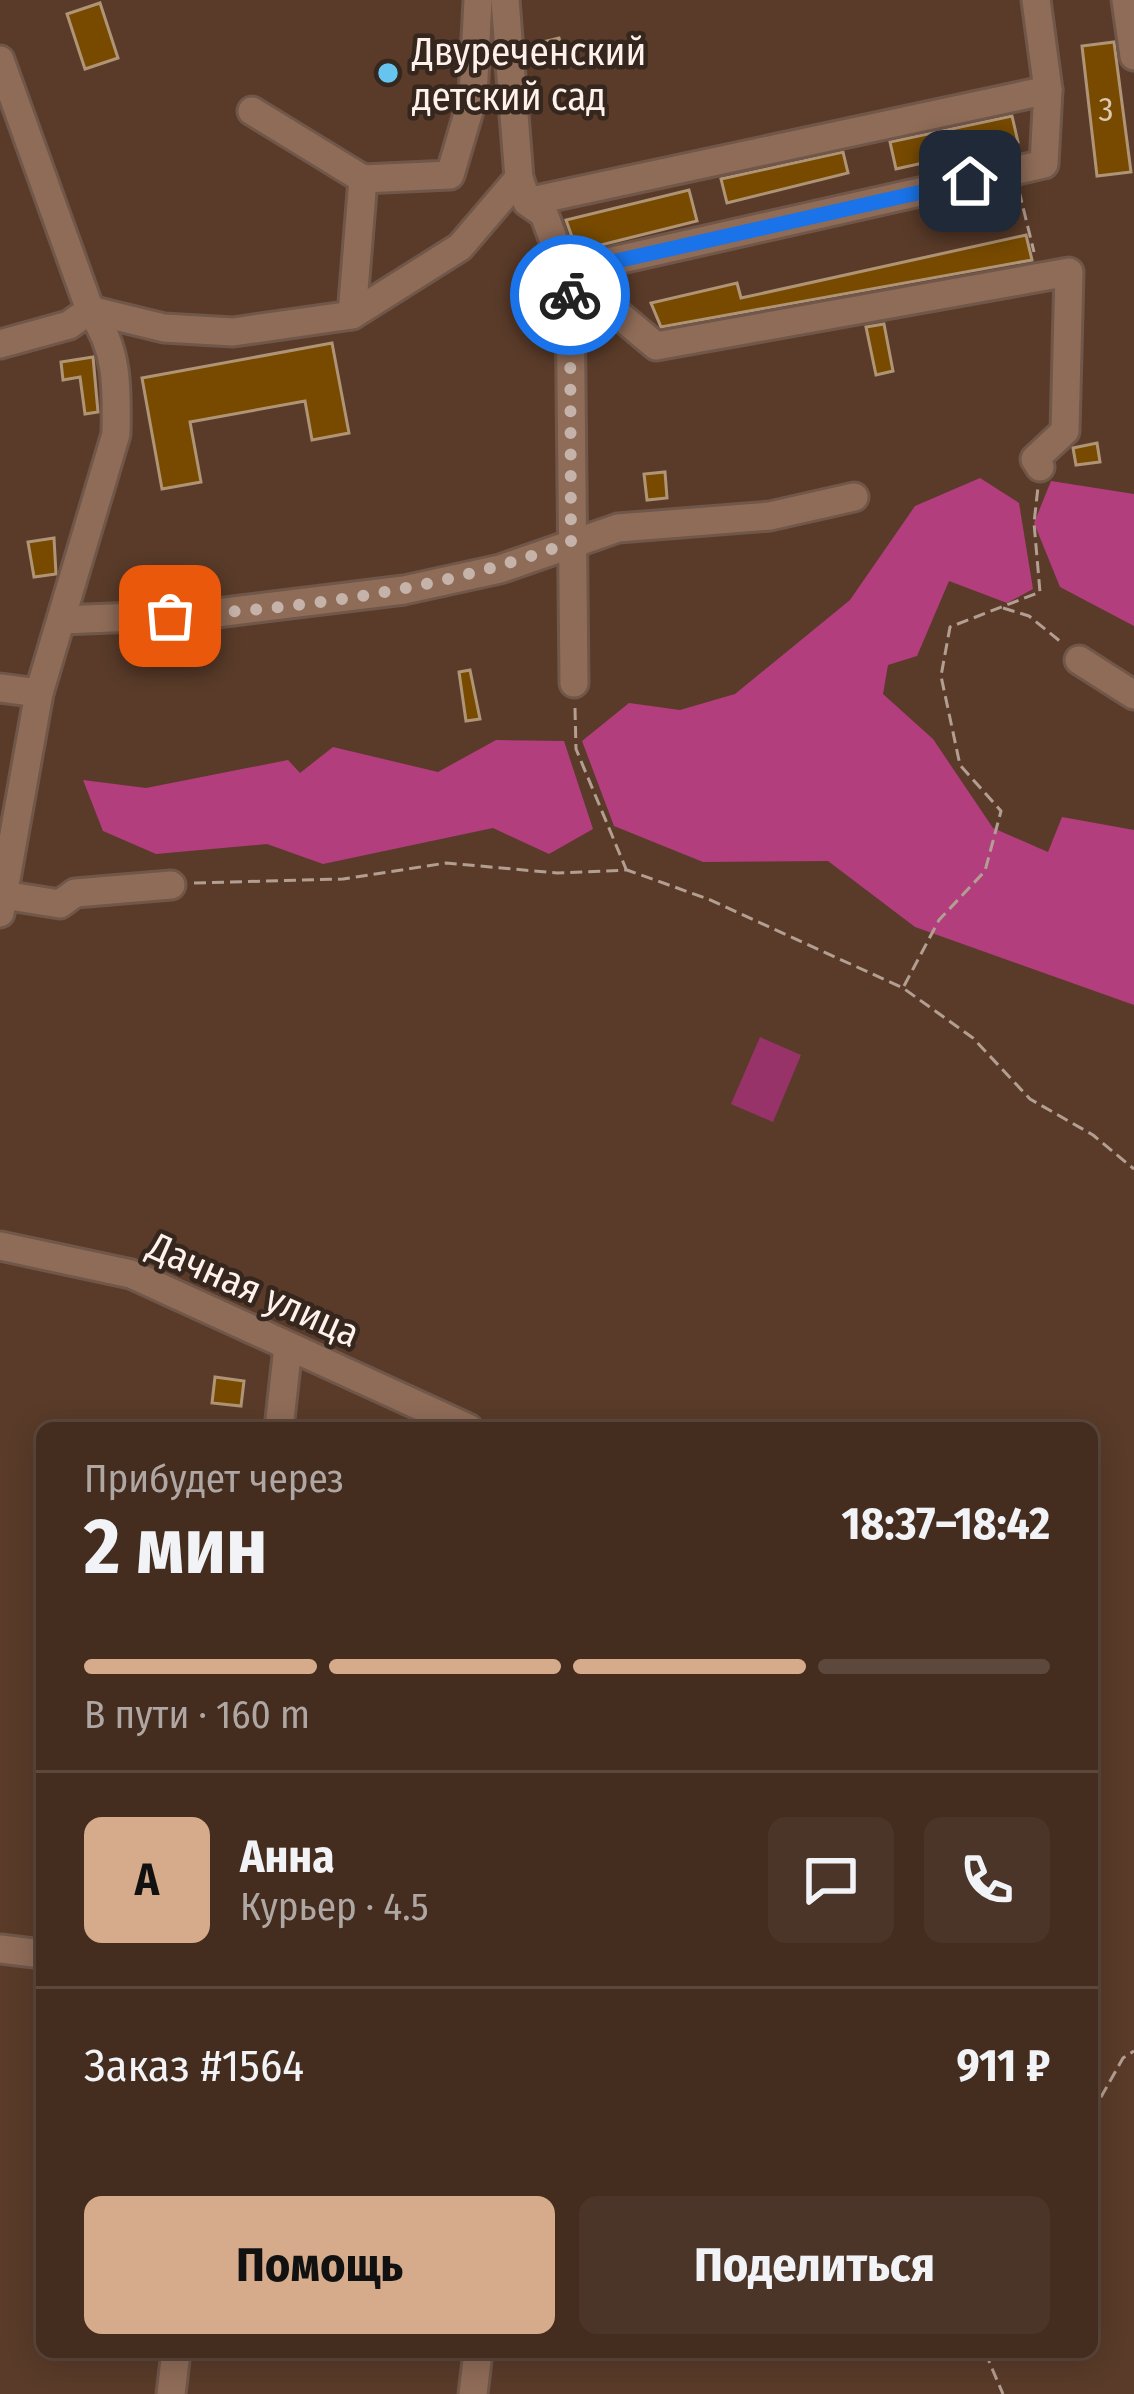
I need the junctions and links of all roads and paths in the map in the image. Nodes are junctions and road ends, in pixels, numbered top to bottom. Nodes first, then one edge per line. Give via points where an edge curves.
1 (478, 0) edge
2 (505, 0) edge
3 (1036, 0) edge
4 (1126, 0) edge
5 (1134, 56) edge
6 (0, 60) edge
7 (1048, 90) junction
8 (252, 111) dead end
9 (1014, 170) junction
10 (363, 179) junction
11 (523, 190) junction
12 (1040, 277) junction
13 (569, 278) junction
14 (90, 310) junction
15 (352, 315) junction
16 (0, 344) edge
17 (1040, 467) joint
18 (854, 497) dead end
19 (571, 542) junction
20 (1000, 607) junction
21 (62, 620) junction
22 (1079, 660) joint
23 (574, 682) joint
24 (0, 688) edge
25 (39, 693) junction
26 (1134, 695) edge
27 (627, 871) junction
28 (171, 885) joint
29 (2, 904) edge
30 (903, 988) junction
31 (1134, 1169) edge
32 (0, 1246) edge
33 (288, 1347) junction
34 (280, 1422) edge
35 (455, 1422) edge
36 (0, 1949) edge
37 (36, 1953) edge
38 (1134, 2050) edge
39 (1098, 2103) edge
40 (175, 2358) edge
41 (477, 2358) edge
42 (988, 2358) edge
43 (171, 2394) edge
44 (473, 2394) edge
45 (1003, 2394) edge

1 - 10 street via 473,97 450,175
2 - 11 street
3 - 7 street
4 - 5 street
6 - 14 street
7 - 9 street via 1043,164
7 - 11 street
8 - 10 street
9 - 12 path
9 - 13 street
10 - 15 street
11 - 13 street via 544,214
11 - 15 street via 460,247
12 - 13 street via 656,346
12 - 17 street via 1069,272 1065,431 1036,459
13 - 19 street
14 - 15 street via 164,328 232,332
14 - 16 street via 69,325
14 - 21 street via 110,337 116,434
17 - 20 path via 1040,592
18 - 19 street via 770,516 618,528
19 - 21 street via 500,569 404,590 208,614
19 - 23 street
20 - 22 path via 1029,616
20 - 30 path via 950,627 941,676 960,765 1000,811 985,872 939,920
21 - 25 street
22 - 26 street
23 - 27 path via 576,749
24 - 25 street
25 - 29 street
27 - 28 path via 446,863 343,879
27 - 30 path via 708,898
28 - 29 street via 75,893 61,904
30 - 31 path via 973,1038 1030,1099
32 - 33 street, Дачная улица via 131,1274
33 - 34 street
33 - 35 street, Дачная улица
36 - 37 street
38 - 39 path
40 - 43 street
41 - 44 street
42 - 45 path

